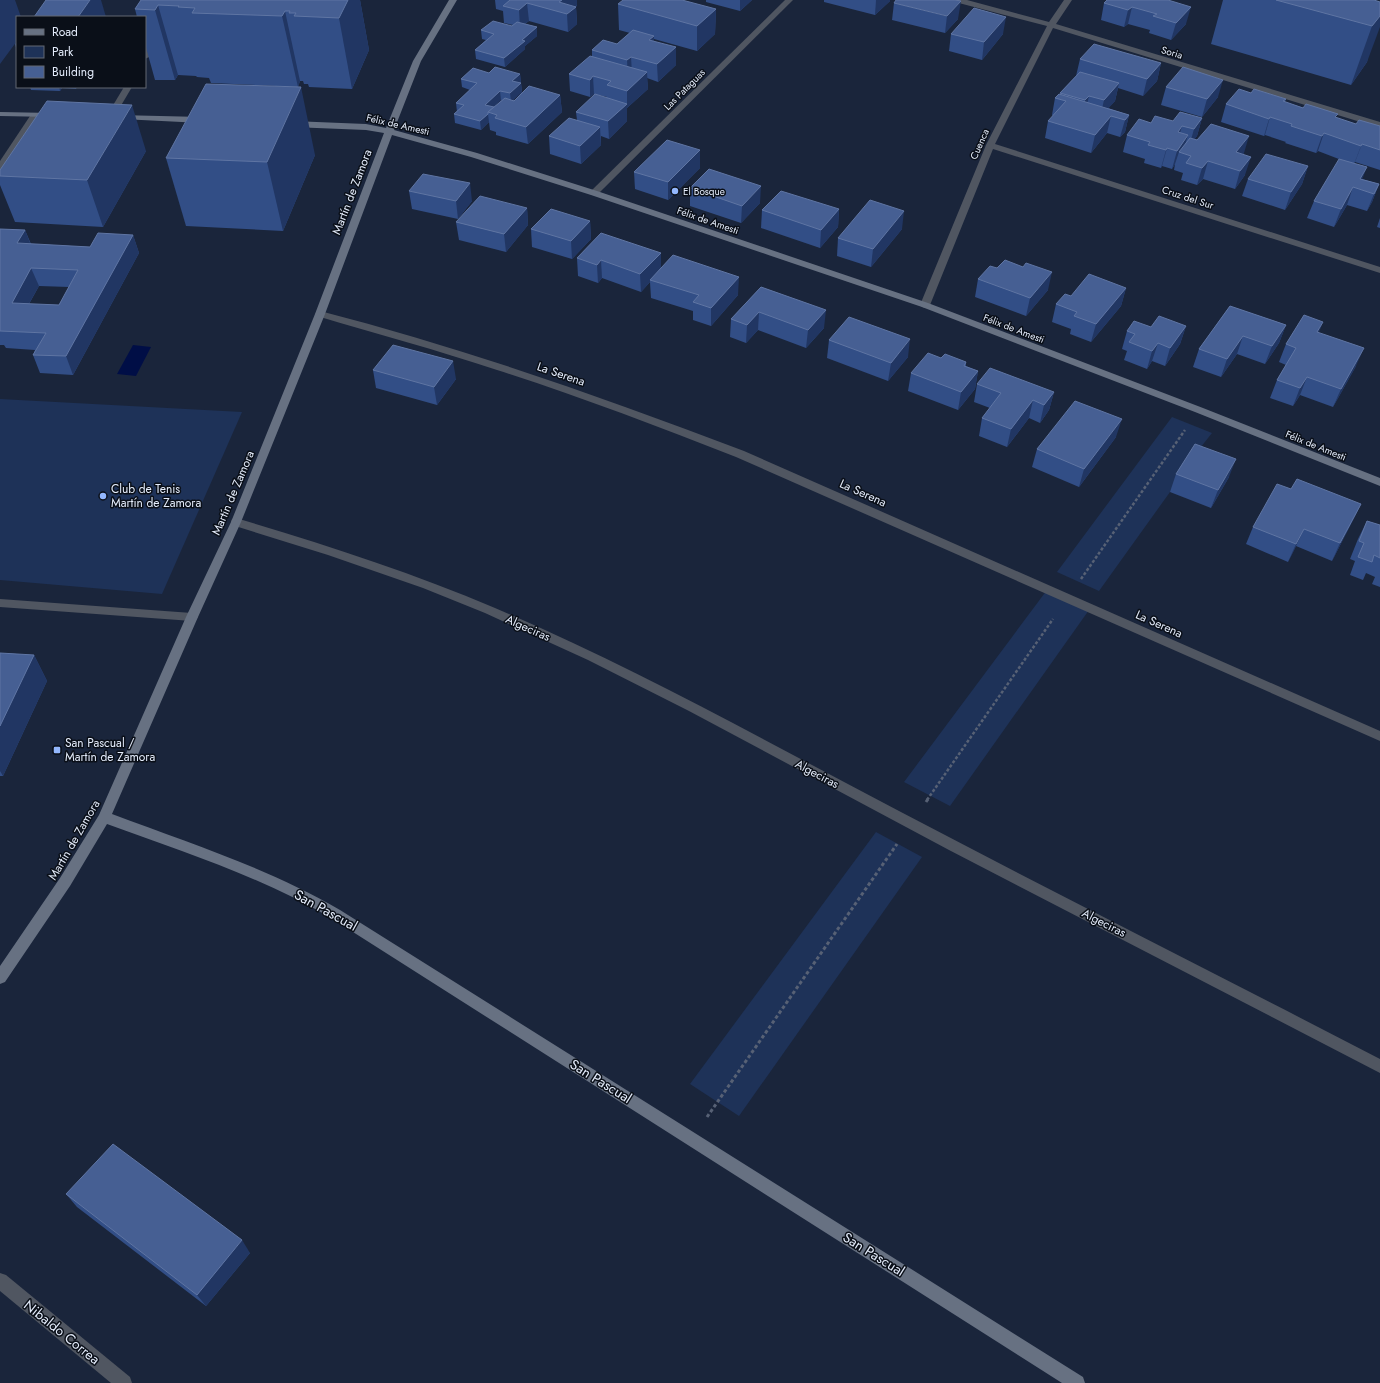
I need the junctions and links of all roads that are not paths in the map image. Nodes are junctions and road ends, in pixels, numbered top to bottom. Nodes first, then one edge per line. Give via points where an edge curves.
1 (453, 0) edge
2 (789, 0) edge
3 (958, 0) edge
4 (1068, 0) edge
5 (1051, 25) junction
6 (158, 34) edge
7 (146, 55) edge
8 (127, 88) edge
9 (0, 114) edge
10 (35, 115) junction
11 (58, 116) edge
12 (208, 120) edge
13 (287, 123) edge
14 (1380, 125) edge
15 (388, 131) junction
16 (990, 145) junction
17 (0, 167) edge
18 (594, 193) junction
19 (1380, 270) edge
20 (925, 305) junction
21 (320, 314) junction
22 (1380, 482) edge
23 (236, 522) junction
24 (0, 603) edge
25 (192, 617) junction
26 (1380, 736) edge
27 (104, 817) junction
28 (0, 978) edge
29 (1380, 1066) edge
30 (0, 1281) edge
31 (124, 1383) edge
32 (1078, 1383) edge

1 - 15 street, Martín de Zamora via 418,61
2 - 18 street, Las Pataguas
3 - 5 street, Soria
4 - 5 street, Cuenca
5 - 14 street, Soria
5 - 16 street, Cuenca
6 - 7 street
8 - 12 street via 107,117
9 - 10 street
10 - 11 street
10 - 17 street
13 - 15 street, Félix de Amesti via 366,127
15 - 18 street, Félix de Amesti via 474,154
15 - 21 street, Martín de Zamora
16 - 19 street, Cruz del Sur
16 - 20 street, Cuenca
18 - 20 street, Félix de Amesti
20 - 22 street, Félix de Amesti
21 - 23 street, Martín de Zamora
21 - 26 street, La Serena via 526,375 665,424 740,454
23 - 25 street, Martín de Zamora
23 - 29 street, Algeciras via 417,582 562,643
24 - 25 street
25 - 27 street, Martín de Zamora
27 - 28 street, Martín de Zamora via 65,882
27 - 32 street, San Pascual via 238,867 318,903
30 - 31 street, Nibaldo Correa

